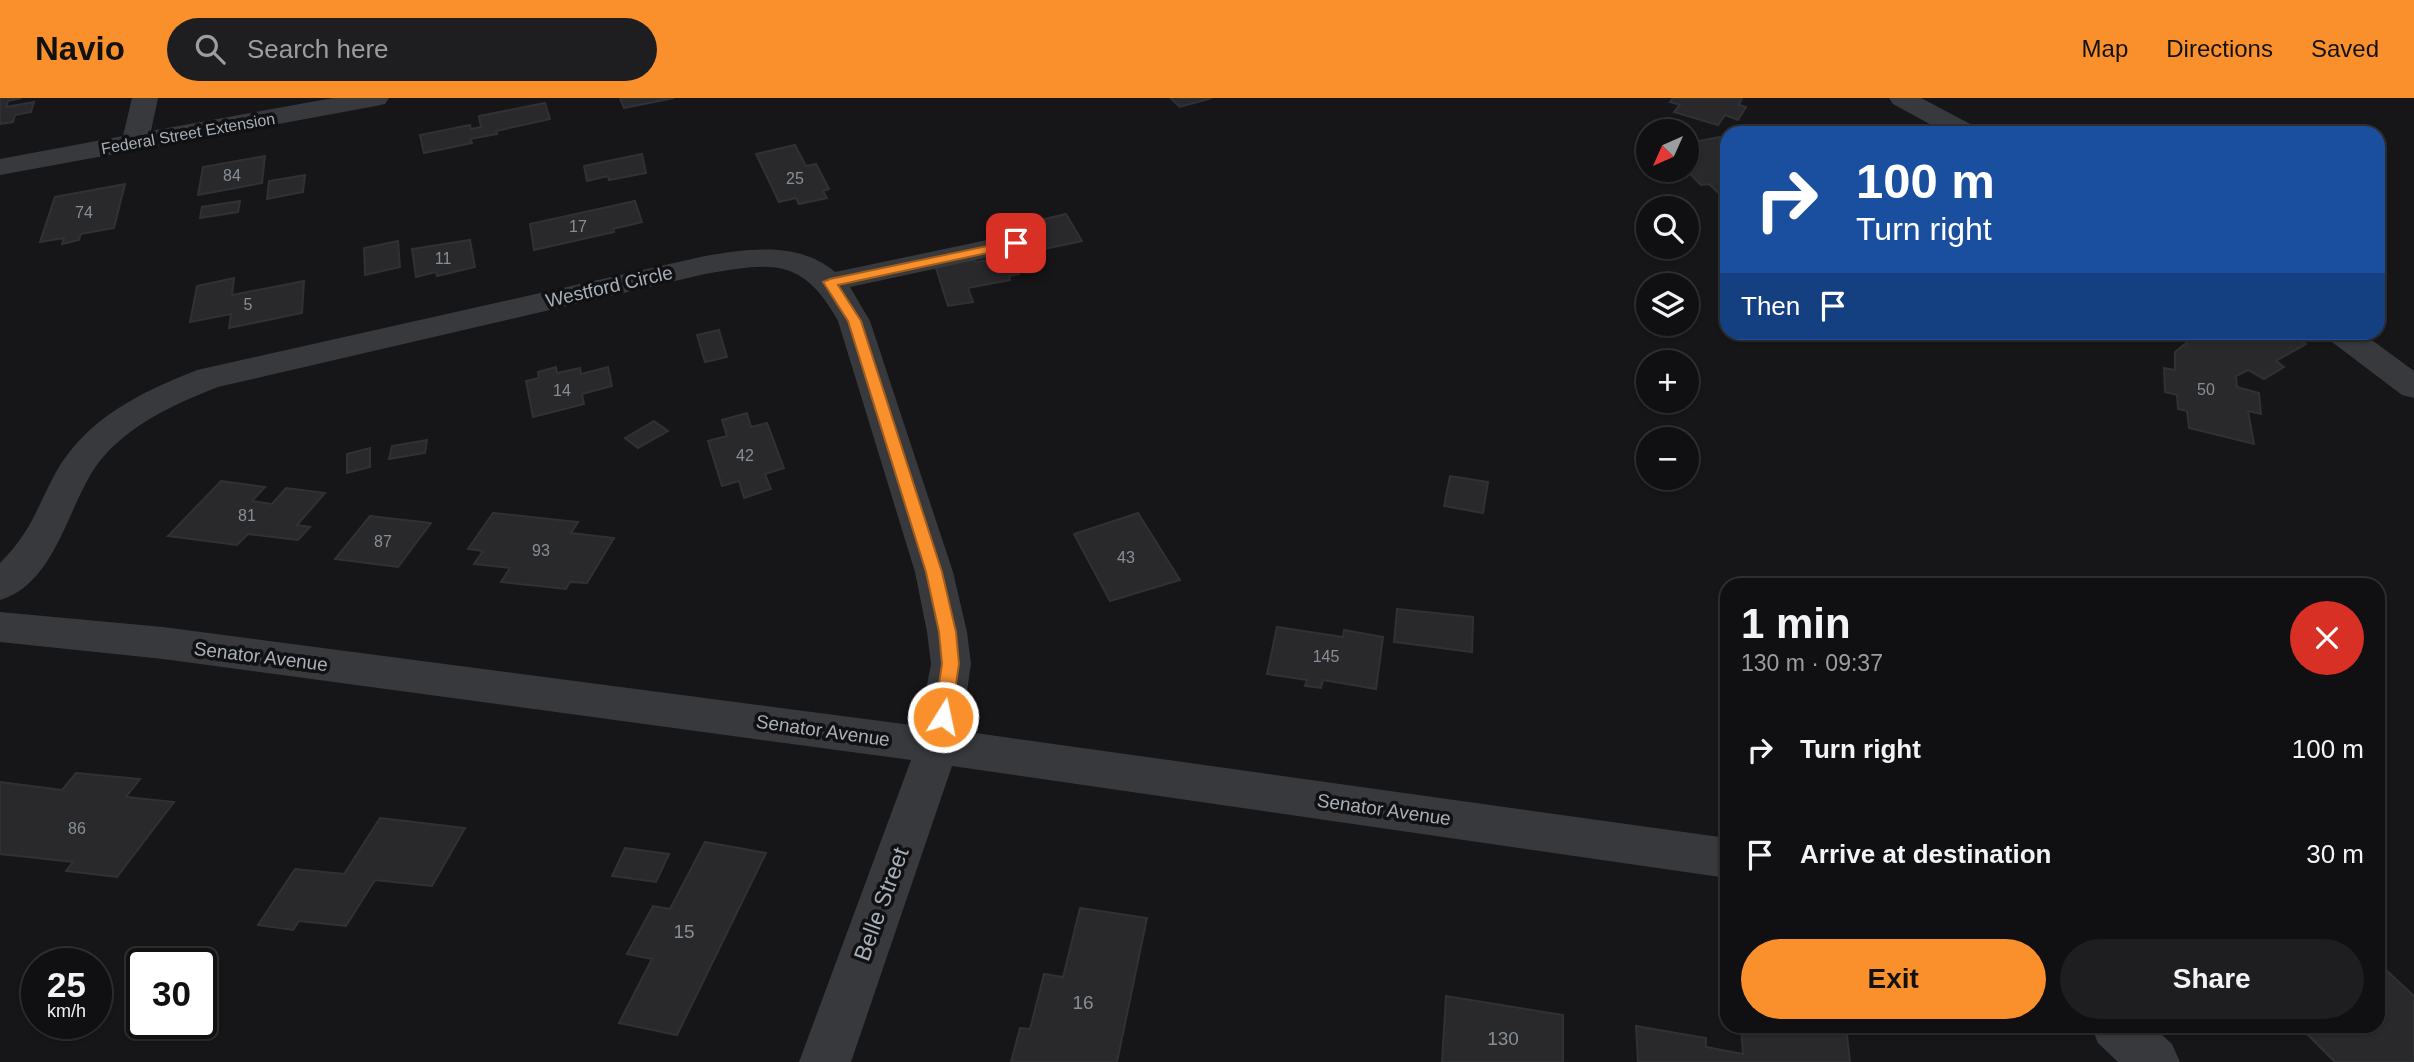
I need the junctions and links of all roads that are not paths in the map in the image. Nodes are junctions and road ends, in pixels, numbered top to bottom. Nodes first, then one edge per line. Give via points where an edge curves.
1 (145, 98) edge
2 (376, 98) edge
3 (1902, 98) edge
4 (1953, 126) edge
5 (135, 142) junction
6 (0, 167) edge
7 (1016, 243) dead end
8 (830, 282) junction
9 (2350, 340) edge
10 (2414, 387) edge
11 (0, 586) edge
12 (0, 627) edge
13 (937, 746) junction
14 (1720, 857) edge
15 (2123, 1033) edge
16 (825, 1062) edge
17 (2154, 1062) edge

1 - 5 street
2 - 5 street, Federal Street Extension
3 - 4 street
5 - 6 street, Federal Street Extension
7 - 8 street
8 - 11 street, Westford Circle via 792,261 745,258 209,378 163,398 90,449 36,549
8 - 13 street, Westford Circle via 854,321 936,581 951,664
9 - 10 street
12 - 13 street, Senator Avenue via 163,643
13 - 14 street, Senator Avenue
13 - 16 street, Belle Street
15 - 17 street

